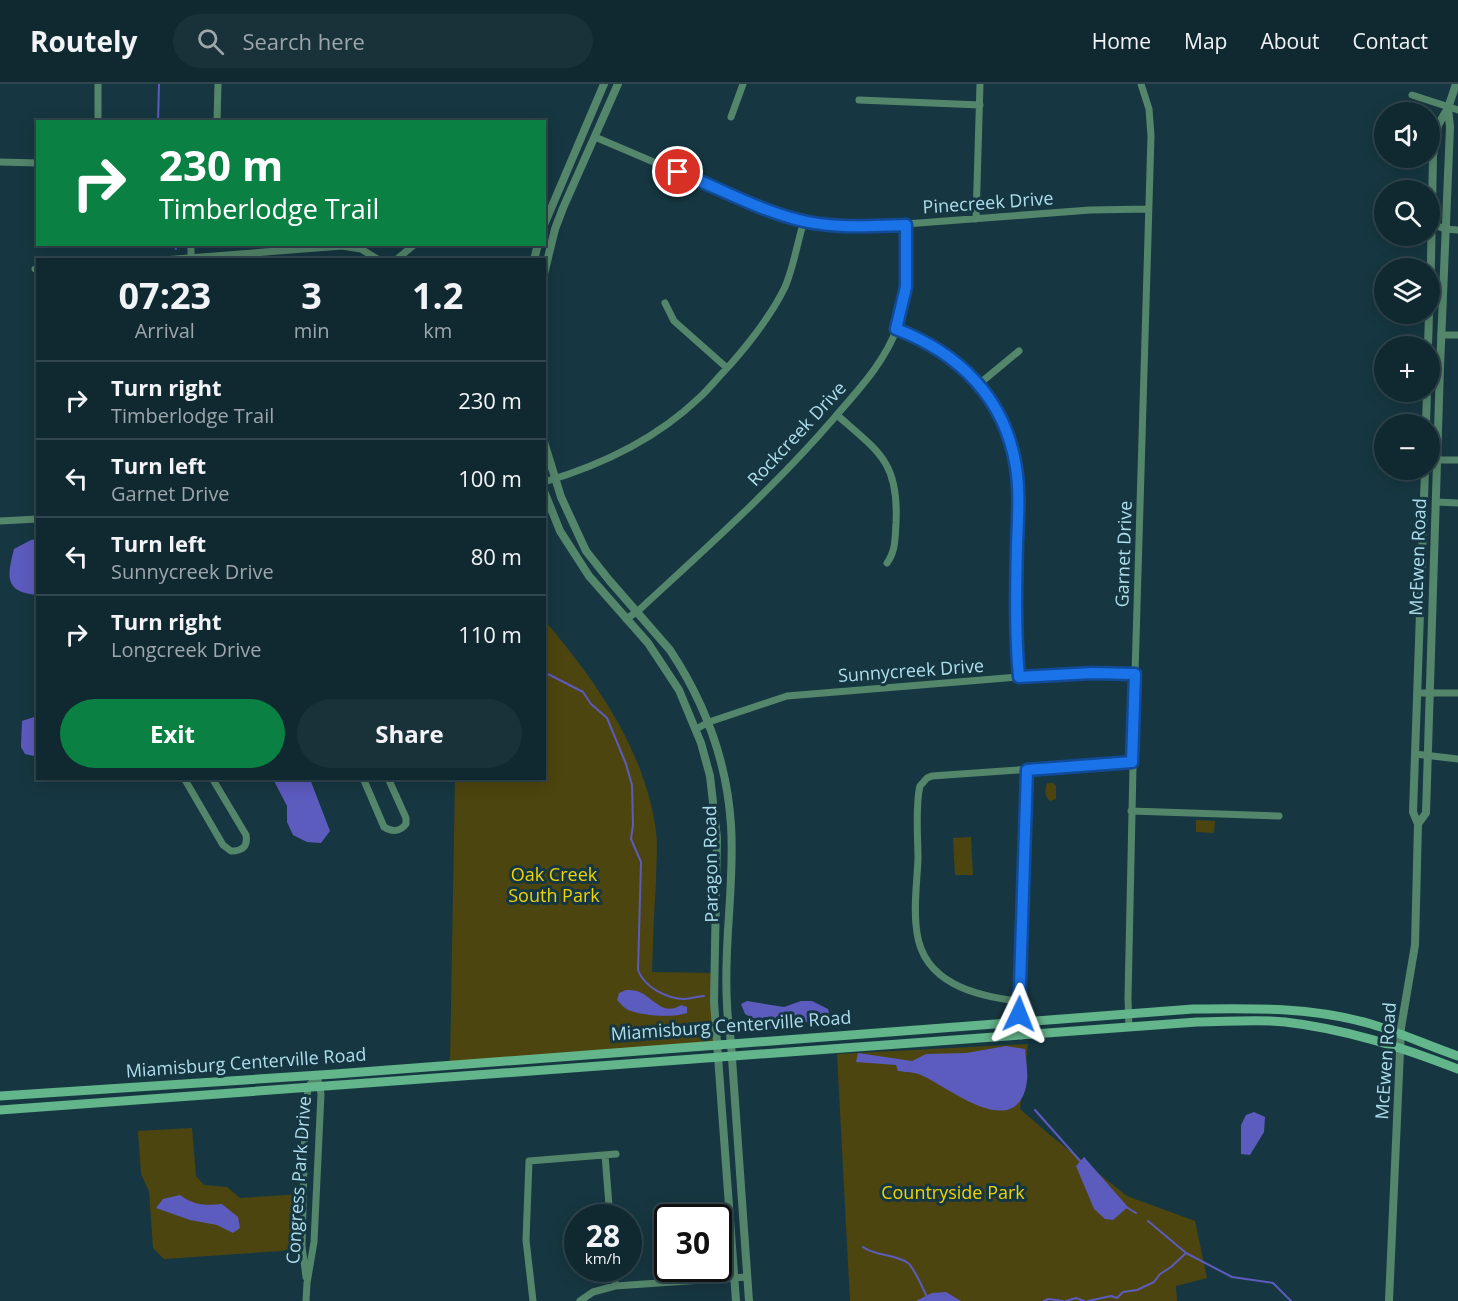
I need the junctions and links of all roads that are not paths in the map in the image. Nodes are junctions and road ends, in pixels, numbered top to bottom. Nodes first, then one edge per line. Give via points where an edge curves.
1 (98, 84) edge
2 (218, 84) edge
3 (604, 84) edge
4 (618, 84) edge
5 (743, 84) edge
6 (980, 84) edge
7 (1141, 84) edge
8 (1456, 84) edge
9 (1412, 95) dead end
10 (859, 100) dead end
11 (980, 105) junction
12 (1448, 108) junction
13 (1458, 110) edge
14 (731, 117) dead end
15 (98, 120) edge
16 (217, 120) edge
17 (595, 137) junction
18 (0, 162) edge
19 (36, 163) edge
20 (1433, 180) edge
21 (1149, 209) junction
22 (976, 219) junction
23 (546, 220) edge
24 (804, 221) junction
25 (906, 225) junction
26 (1440, 227) edge
27 (1445, 229) junction
28 (1458, 230) edge
29 (191, 246) edge
30 (342, 246) edge
31 (342, 246) edge
32 (413, 246) edge
33 (191, 258) joint
34 (212, 258) edge
35 (376, 258) edge
36 (398, 258) edge
37 (546, 266) edge
38 (665, 303) dead end
39 (896, 329) junction
40 (1458, 334) edge
41 (1441, 335) junction
42 (1019, 351) dead end
43 (727, 368) junction
44 (979, 384) junction
45 (1437, 414) edge
46 (837, 415) junction
47 (546, 449) edge
48 (1440, 460) edge
49 (1458, 460) edge
50 (555, 479) junction
51 (1425, 480) edge
52 (1435, 480) edge
53 (546, 481) edge
54 (546, 496) edge
55 (1437, 502) junction
56 (1458, 503) edge
57 (36, 519) edge
58 (0, 521) edge
59 (887, 563) dead end
60 (638, 611) junction
61 (626, 618) junction
62 (1135, 674) junction
63 (1019, 677) junction
64 (1417, 693) junction
65 (1430, 693) junction
66 (1458, 693) edge
67 (709, 722) junction
68 (696, 729) junction
69 (1415, 754) junction
70 (1427, 754) junction
71 (1458, 759) edge
72 (1132, 762) junction
73 (1027, 770) junction
74 (185, 780) edge
75 (213, 780) edge
76 (364, 780) edge
77 (389, 780) edge
78 (1131, 811) junction
79 (1279, 816) dead end
80 (1418, 824) junction
81 (1018, 1001) junction
82 (1128, 1014) junction
83 (1020, 1022) junction
84 (1129, 1027) junction
85 (886, 1031) junction
86 (1401, 1033) junction
87 (1021, 1036) junction
88 (731, 1044) junction
89 (718, 1045) junction
90 (887, 1045) junction
91 (1401, 1047) junction
92 (732, 1056) junction
93 (1458, 1056) edge
94 (555, 1057) junction
95 (718, 1058) junction
96 (556, 1070) junction
97 (1458, 1070) edge
98 (317, 1075) junction
99 (183, 1085) junction
100 (308, 1087) junction
101 (320, 1087) junction
102 (0, 1096) edge
103 (183, 1097) junction
104 (0, 1110) edge
105 (616, 1154) dead end
106 (605, 1155) junction
107 (609, 1204) edge
108 (747, 1276) junction
109 (733, 1278) junction
110 (615, 1282) edge
111 (307, 1283) junction
112 (615, 1286) junction
113 (306, 1301) edge
114 (532, 1301) edge
115 (580, 1301) edge
116 (736, 1301) edge
117 (749, 1301) edge
118 (1389, 1301) edge

1 - 15 street
2 - 16 street
3 - 23 street
4 - 17 street
5 - 14 street
6 - 11 street
7 - 21 street, Garnet Drive via 1150,122
8 - 12 street, McEwen Road
9 - 12 street
10 - 11 street
11 - 22 street
12 - 13 street
12 - 20 street, McEwen Road via 1438,125
12 - 27 street, McEwen Road
17 - 24 street, Pinecreek Drive via 750,203
17 - 37 street via 555,229
18 - 19 street
21 - 22 street, Pinecreek Drive
21 - 62 street, Garnet Drive
22 - 25 street, Pinecreek Drive
24 - 25 street, Pinecreek Drive via 847,226
24 - 43 street via 791,270 777,302
25 - 39 street, Rockcreek Drive via 906,287
26 - 27 street
27 - 28 street
27 - 41 street, McEwen Road
29 - 33 street
30 - 35 street via 361,249
31 - 34 street
32 - 36 street
33 - 34 street
38 - 43 street via 674,321
39 - 44 street via 944,352
39 - 46 street, Rockcreek Drive via 879,363
40 - 41 street
41 - 45 street, McEwen Road
42 - 44 street
43 - 50 street via 700,398 648,438 604,461
44 - 63 street via 1002,422 1016,465
46 - 59 street via 876,449 892,474 897,496 896,527 894,551
46 - 60 street, Rockcreek Drive via 800,458
47 - 50 street, Paragon Road
48 - 49 street
50 - 53 street
50 - 60 street, Paragon Road via 586,551
51 - 64 street, McEwen Road
52 - 55 street, McEwen Road
54 - 61 street, Paragon Road via 571,550
55 - 56 street
55 - 65 street, McEwen Road
57 - 58 street
60 - 61 street, Rockcreek Drive
60 - 67 street, Paragon Road via 680,665
61 - 68 street, Paragon Road via 679,690
62 - 63 street, Sunnycreek Drive
62 - 72 street, Garnet Drive
63 - 67 street, Sunnycreek Drive via 787,696
64 - 65 street
64 - 69 street, McEwen Road
65 - 66 street
65 - 70 street, McEwen Road
67 - 68 street, Sunnycreek Drive
67 - 88 street, Paragon Road via 731,826 727,1004
68 - 89 street, Paragon Road via 714,796 717,838 714,982
69 - 70 street
69 - 80 street, McEwen Road via 1413,812
70 - 71 street
70 - 80 street, McEwen Road via 1426,813
72 - 73 street
72 - 78 street, Garnet Drive
73 - 81 street
73 - 81 street via 932,776 922,782 919,790 916,920 922,953 936,972 958,986
74 - 75 street via 223,844 231,851 239,851 247,842 246,835
76 - 77 street via 384,827 396,831 403,828 406,818
78 - 79 street
78 - 82 street, Garnet Drive
80 - 86 street, McEwen Road via 1415,945
81 - 83 street
82 - 83 main road, Miamisburg Centerville Road
82 - 84 street, Garnet Drive
82 - 86 main road, Miamisburg Centerville Road via 1192,1009 1294,1010 1369,1023
83 - 85 main road, Miamisburg Centerville Road
83 - 87 street
84 - 87 main road, Miamisburg Centerville Road
84 - 91 main road, Miamisburg Centerville Road via 1282,1022 1342,1030
85 - 88 main road, Miamisburg Centerville Road
85 - 90 main road
86 - 91 street, McEwen Road
86 - 93 main road, Miamisburg Centerville Road
87 - 90 main road, Miamisburg Centerville Road
88 - 89 main road, Miamisburg Centerville Road
88 - 92 street, Paragon Road
89 - 94 main road, Miamisburg Centerville Road
89 - 95 street, Paragon Road
90 - 92 main road, Miamisburg Centerville Road
91 - 97 main road, Miamisburg Centerville Road
91 - 118 street, McEwen Road
92 - 95 main road, Miamisburg Centerville Road
92 - 108 street, Paragon Road
94 - 96 main road
94 - 98 main road, Miamisburg Centerville Road
95 - 96 main road, Miamisburg Centerville Road
95 - 109 street, Paragon Road
96 - 101 main road, Miamisburg Centerville Road
98 - 99 main road, Miamisburg Centerville Road
98 - 100 street, Congress Park Drive
98 - 101 street, Congress Park Drive
99 - 102 main road, Miamisburg Centerville Road
99 - 103 main road
100 - 101 main road, Miamisburg Centerville Road
100 - 103 main road, Miamisburg Centerville Road
100 - 111 street, Congress Park Drive via 302,1246
101 - 111 street, Congress Park Drive via 314,1242
103 - 104 main road, Miamisburg Centerville Road
105 - 106 street
106 - 107 street
106 - 114 street via 529,1161 526,1240
108 - 109 street
108 - 117 street, Paragon Road
109 - 112 street
109 - 116 street, Paragon Road
110 - 112 street
111 - 113 street, Congress Park Drive
112 - 115 street via 593,1292

